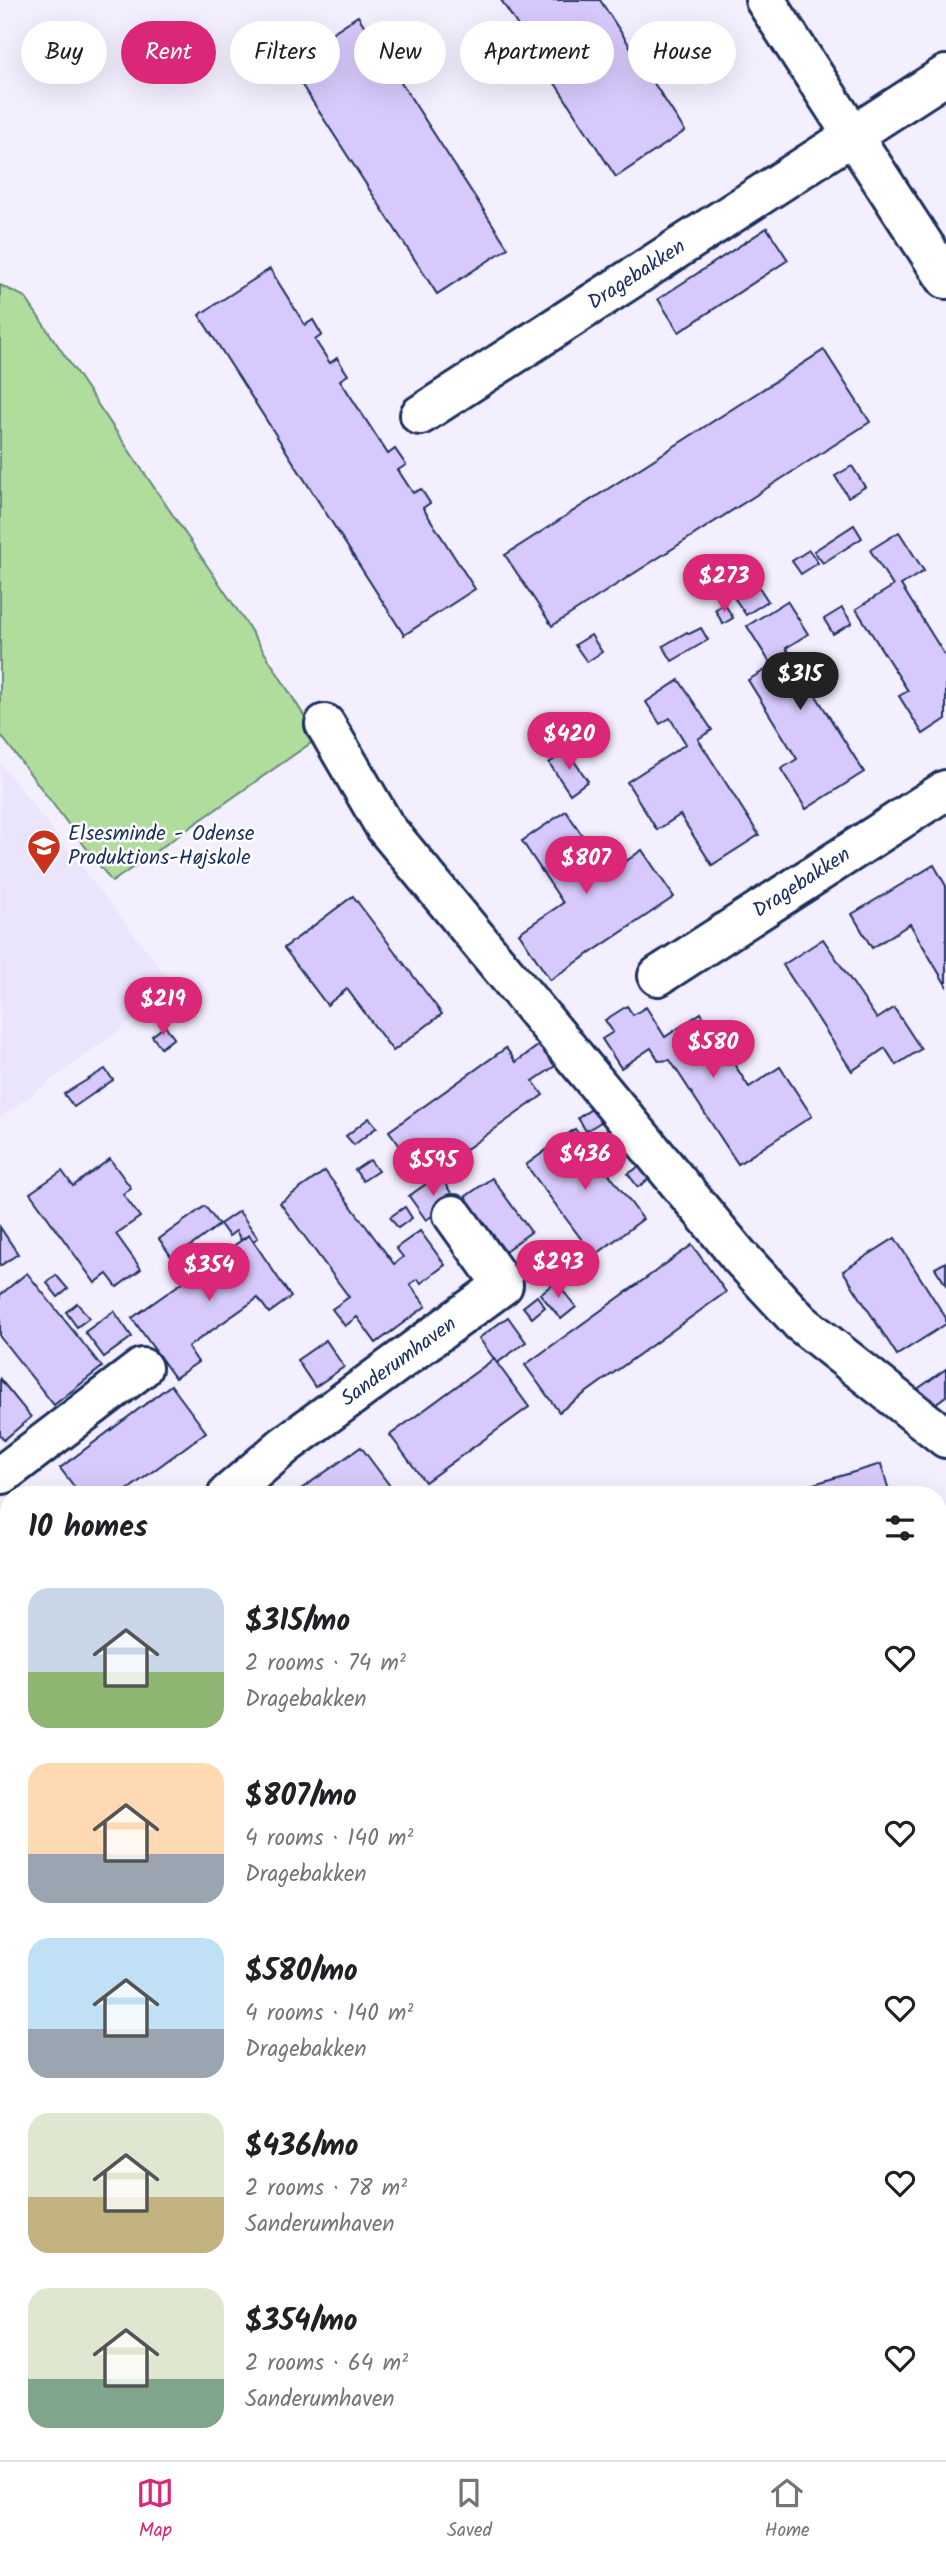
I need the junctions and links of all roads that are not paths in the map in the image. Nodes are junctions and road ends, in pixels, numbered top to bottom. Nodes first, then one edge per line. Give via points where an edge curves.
1 (765, 0) edge
2 (946, 75) edge
3 (853, 135) junction
4 (946, 279) edge
5 (420, 415) dead end
6 (325, 724) dead end
7 (946, 790) edge
8 (658, 976) dead end
9 (453, 1215) dead end
10 (142, 1368) dead end
11 (946, 1438) edge
12 (7, 1479) edge
13 (238, 1486) edge

1 - 3 street
2 - 3 street, Dragebakken
3 - 4 street
3 - 5 street, Dragebakken
6 - 11 street via 384,827 739,1256 801,1323
7 - 8 street, Dragebakken
9 - 13 street, Sanderumhaven via 503,1285
10 - 12 street

